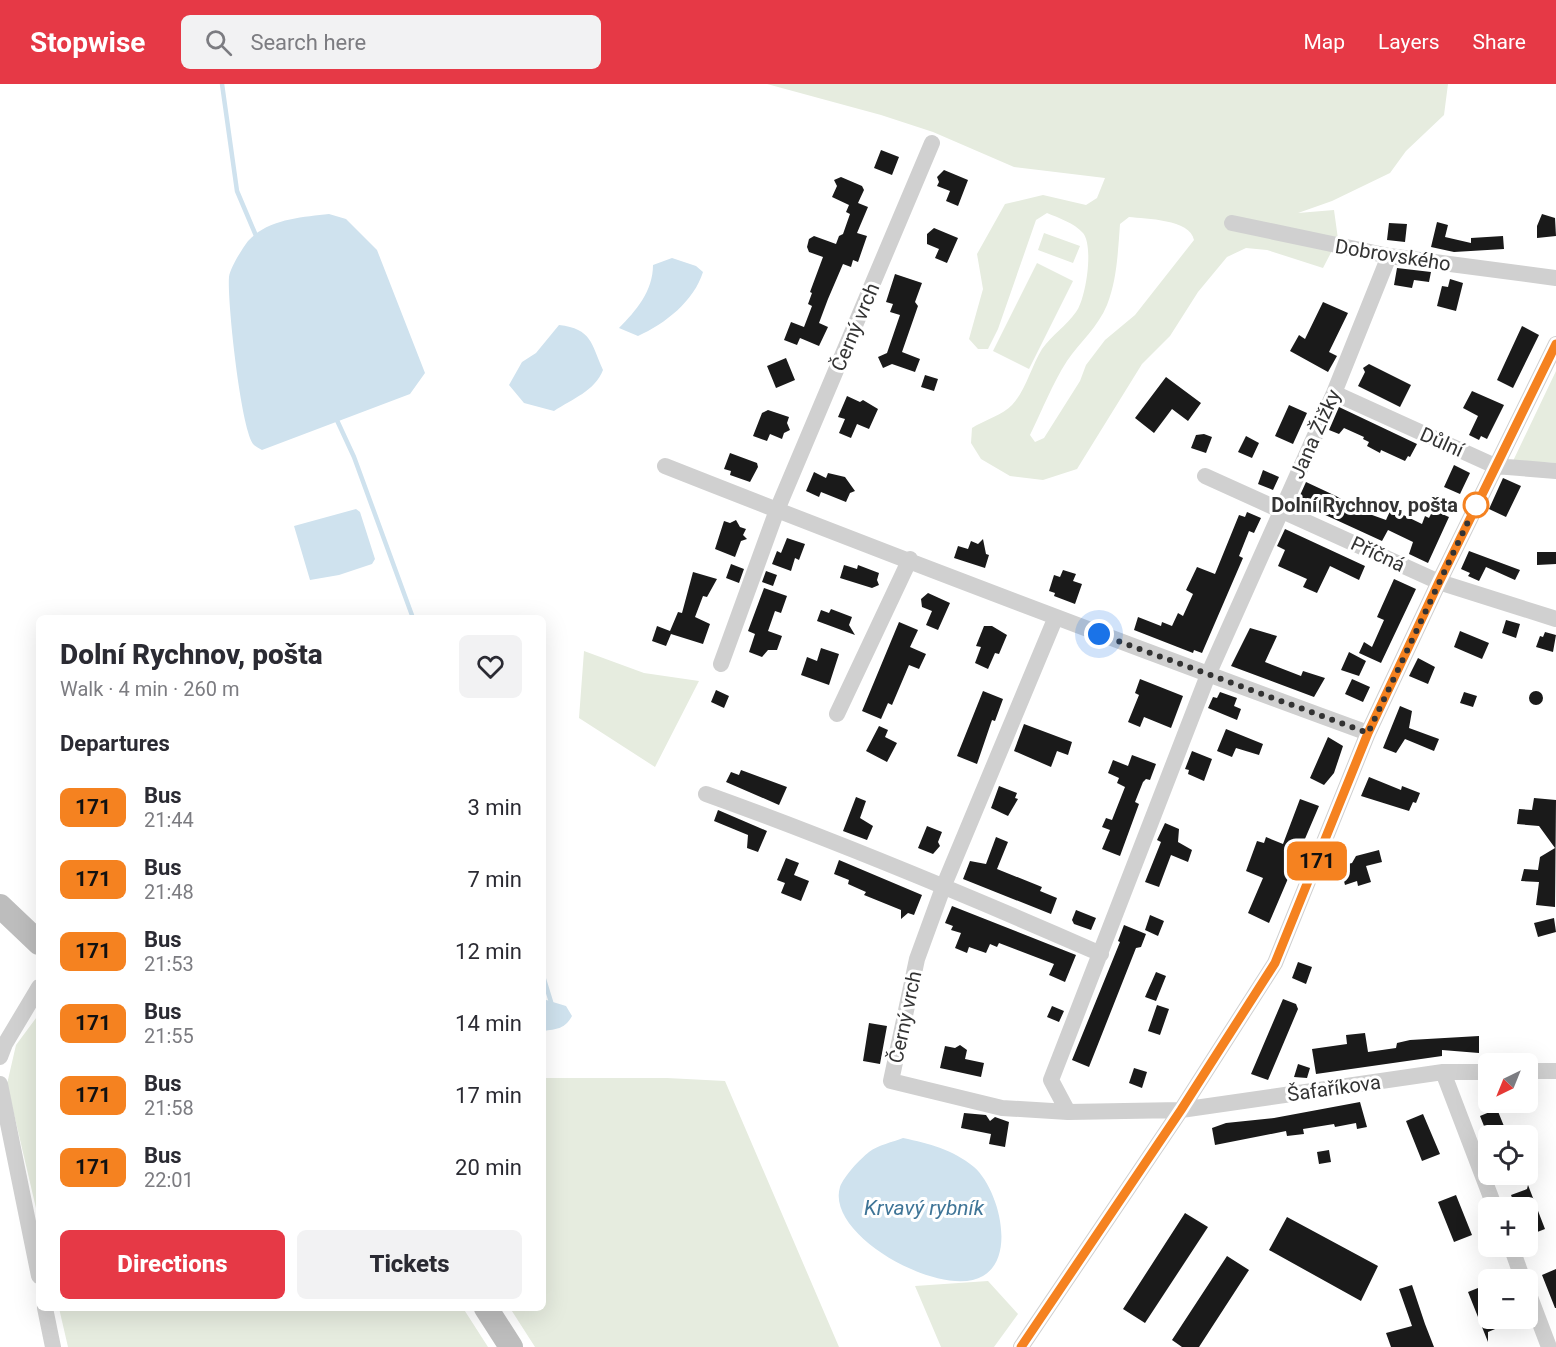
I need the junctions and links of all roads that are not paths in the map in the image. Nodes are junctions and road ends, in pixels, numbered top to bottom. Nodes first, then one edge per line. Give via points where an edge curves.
1 (932, 143) dead end
2 (1232, 223) dead end
3 (1389, 256) junction
4 (1556, 278) edge
5 (1556, 344) edge
6 (1334, 393) junction
7 (665, 466) dead end
8 (1495, 466) junction
9 (1556, 471) edge
10 (1205, 476) dead end
11 (777, 510) junction
12 (1281, 510) junction
13 (910, 560) junction
14 (1439, 582) junction
15 (1055, 619) junction
16 (1556, 619) edge
17 (721, 664) dead end
18 (1208, 675) junction
19 (837, 714) dead end
20 (1368, 733) junction
21 (706, 794) dead end
22 (944, 885) junction
23 (0, 906) edge
24 (36, 940) edge
25 (1101, 954) junction
26 (36, 992) edge
27 (0, 1057) edge
28 (1538, 1071) edge
29 (1556, 1071) edge
30 (1443, 1072) junction
31 (1478, 1072) edge
32 (0, 1084) edge
33 (1181, 1110) junction
34 (1068, 1112) junction
35 (1492, 1197) edge
36 (36, 1260) edge
37 (46, 1311) edge
38 (488, 1311) edge
39 (1538, 1318) edge
40 (53, 1347) edge
41 (511, 1347) edge
42 (1021, 1347) edge
43 (1549, 1347) edge

1 - 11 street, Černý vrch
2 - 3 street, Dobrovského
3 - 4 street, Dobrovského
3 - 6 street, Jana Žižky
5 - 8 street
6 - 8 street, Důlní
6 - 12 street, Jana Žižky
7 - 11 street
8 - 9 street, Důlní
8 - 14 street
10 - 12 street, Příčná
11 - 13 street
11 - 17 street, Černý vrch
12 - 14 street, Příčná
12 - 18 street, Jana Žižky
13 - 15 street
13 - 19 street
14 - 16 street, Příčná
14 - 20 street
15 - 18 street
15 - 22 street, Černý vrch
18 - 20 street
18 - 25 street
20 - 33 street via 1275,963
21 - 22 street
22 - 25 street
22 - 34 street, Černý vrch via 917,959 891,1081 1002,1108
23 - 24 main road
25 - 34 street via 1051,1080
26 - 27 street
28 - 29 street
30 - 31 street, Šafaříkova
30 - 33 street, Šafaříkova
30 - 35 street
32 - 36 street
33 - 34 street, Černý vrch
33 - 42 street
37 - 40 street
38 - 41 main road
39 - 43 street

